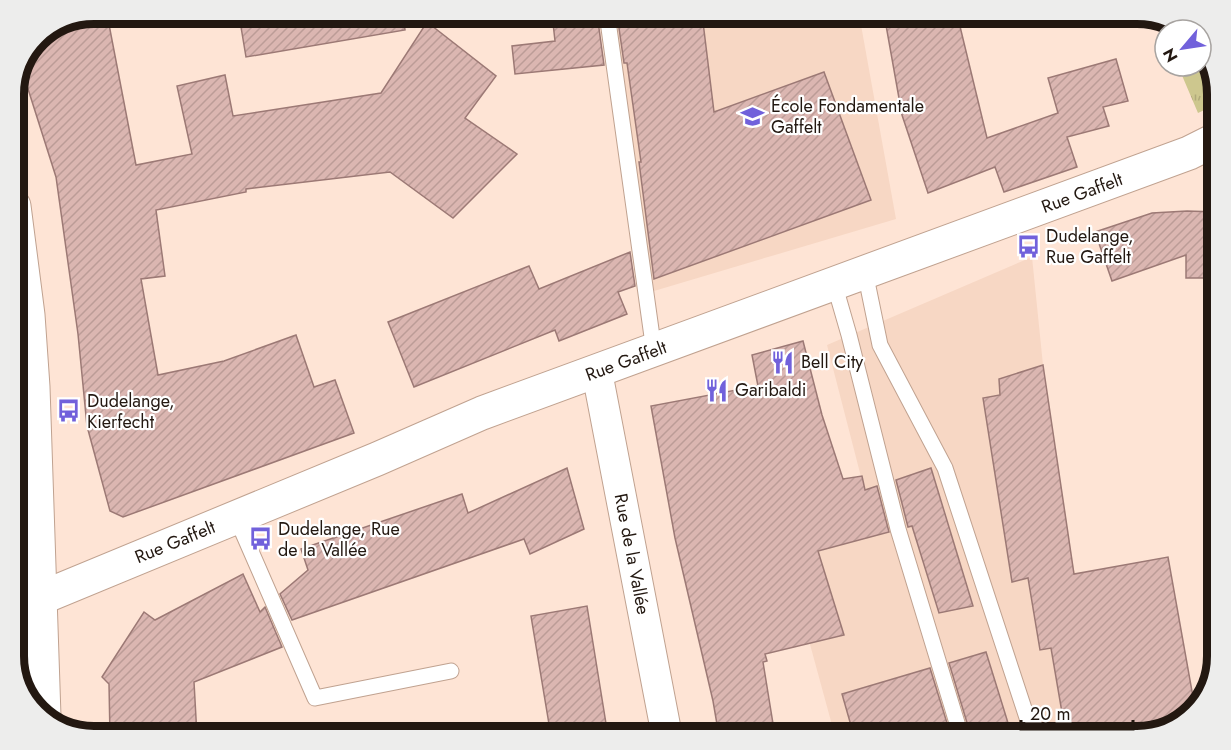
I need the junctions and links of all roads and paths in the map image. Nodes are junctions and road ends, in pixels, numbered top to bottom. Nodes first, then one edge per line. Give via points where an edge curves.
1 (608, 24) edge
2 (1207, 144) edge
3 (865, 272) junction
4 (834, 283) junction
5 (24, 285) edge
6 (654, 351) junction
7 (597, 372) junction
8 (236, 517) junction
9 (27, 604) edge
10 (451, 671) dead end
11 (42, 701) edge
12 (665, 726) edge
13 (958, 726) edge
14 (1030, 726) edge

1 - 6 lane
2 - 3 main road, Rue Gaffelt
3 - 4 main road, Rue Gaffelt
3 - 14 lane via 880,345 945,468
4 - 6 main road, Rue Gaffelt
4 - 13 lane via 898,529
5 - 9 main road via 33,387
6 - 7 main road, Rue Gaffelt
7 - 8 main road, Rue Gaffelt via 482,413
7 - 12 street, Rue de la Vallée
8 - 9 main road, Rue Gaffelt
8 - 10 lane via 315,698
9 - 11 main road

